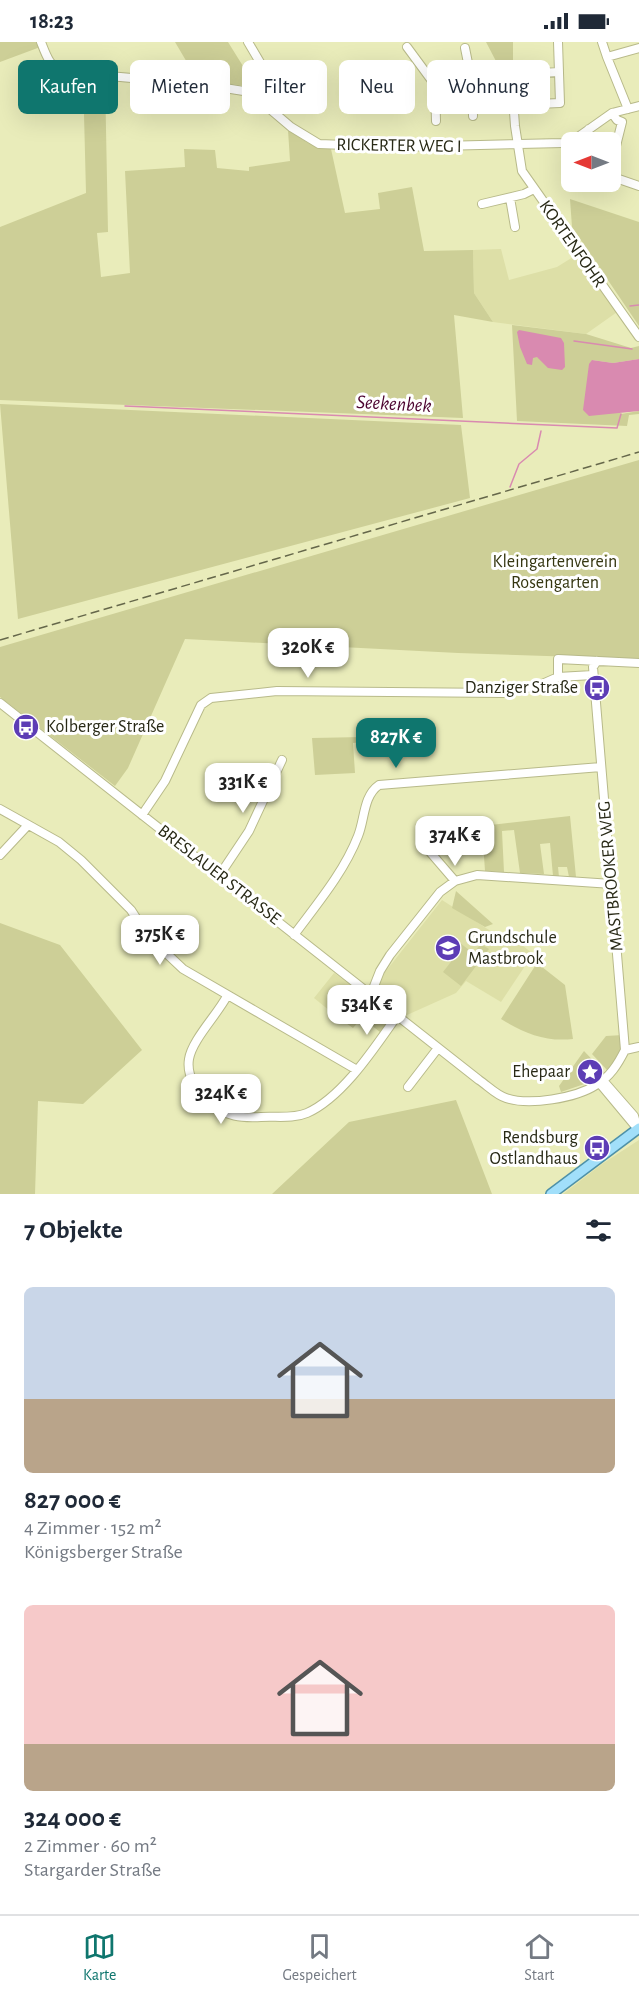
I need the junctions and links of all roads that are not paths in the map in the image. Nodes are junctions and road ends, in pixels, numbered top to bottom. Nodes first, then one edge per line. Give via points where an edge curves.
1 (41, 42) edge
2 (248, 42) edge
3 (558, 42) edge
4 (602, 42) edge
5 (407, 47) dead end
6 (465, 48) dead end
7 (639, 48) edge
8 (607, 57) junction
9 (259, 60) edge
10 (467, 60) edge
11 (550, 72) edge
12 (559, 72) junction
13 (427, 74) edge
14 (242, 91) edge
15 (550, 103) edge
16 (639, 106) edge
17 (628, 109) junction
18 (612, 113) junction
19 (276, 114) edge
20 (436, 114) edge
21 (515, 114) edge
22 (436, 121) dead end
23 (589, 129) junction
24 (589, 132) edge
25 (620, 132) edge
26 (519, 146) junction
27 (621, 180) edge
28 (639, 186) edge
29 (534, 189) junction
30 (510, 198) junction
31 (482, 204) dead end
32 (515, 227) dead end
33 (639, 337) edge
34 (597, 661) junction
35 (639, 663) edge
36 (593, 675) junction
37 (558, 677) junction
38 (0, 703) edge
39 (282, 760) dead end
40 (601, 767) junction
41 (0, 810) edge
42 (142, 815) junction
43 (28, 825) junction
44 (424, 845) dead end
45 (0, 855) edge
46 (219, 876) junction
47 (455, 881) junction
48 (612, 884) junction
49 (294, 935) junction
50 (371, 994) junction
51 (227, 996) junction
52 (397, 1016) junction
53 (639, 1047) edge
54 (438, 1048) junction
55 (626, 1050) junction
56 (357, 1070) junction
57 (600, 1083) junction
58 (408, 1087) dead end
59 (638, 1128) edge
60 (551, 1194) edge

1 - 14 street via 56,70 63,72
2 - 9 street
3 - 12 street
4 - 8 street
5 - 13 street
6 - 10 street
7 - 8 street
8 - 17 street
11 - 12 street
12 - 15 street via 560,103
16 - 17 street, RICKERTER WEG I
17 - 18 street, RICKERTER WEG I
18 - 23 street, RICKERTER WEG I
18 - 25 street via 622,122
19 - 26 street, RICKERTER WEG I via 319,144
20 - 22 street
21 - 26 street, KORTENFOHR
23 - 24 street
23 - 26 street, RICKERTER WEG I via 563,143
26 - 29 street, KORTENFOHR via 522,171
27 - 28 street
29 - 30 street
29 - 33 street, KORTENFOHR
30 - 31 street
30 - 32 street
34 - 35 street
34 - 36 street, MASTBROOKER WEG
34 - 37 street via 558,659
36 - 37 street
36 - 40 street, MASTBROOKER WEG
37 - 42 street via 504,693 277,691 211,698 201,705 165,781
38 - 42 street, BRESLAUER STRASSE
39 - 46 street via 249,831
40 - 48 street, MASTBROOKER WEG
40 - 49 street via 379,785 368,799 358,837 346,861
41 - 43 street
42 - 46 street, BRESLAUER STRASSE
43 - 45 street
43 - 51 street via 81,860 131,910 147,935 183,969
44 - 47 street
46 - 49 street, BRESLAUER STRASSE
47 - 48 street via 477,875
47 - 50 street via 440,892 390,955
48 - 55 street, MASTBROOKER WEG
49 - 50 street, BRESLAUER STRASSE
50 - 52 street, BRESLAUER STRASSE
51 - 56 street
51 - 56 street via 188,1061 194,1084 212,1105 227,1114 237,1118 306,1113 325,1102
52 - 54 street, BRESLAUER STRASSE
52 - 56 street
53 - 55 street
54 - 57 street, BRESLAUER STRASSE via 497,1093 515,1100 541,1101
54 - 58 street
55 - 57 street
57 - 59 street
59 - 60 main road

